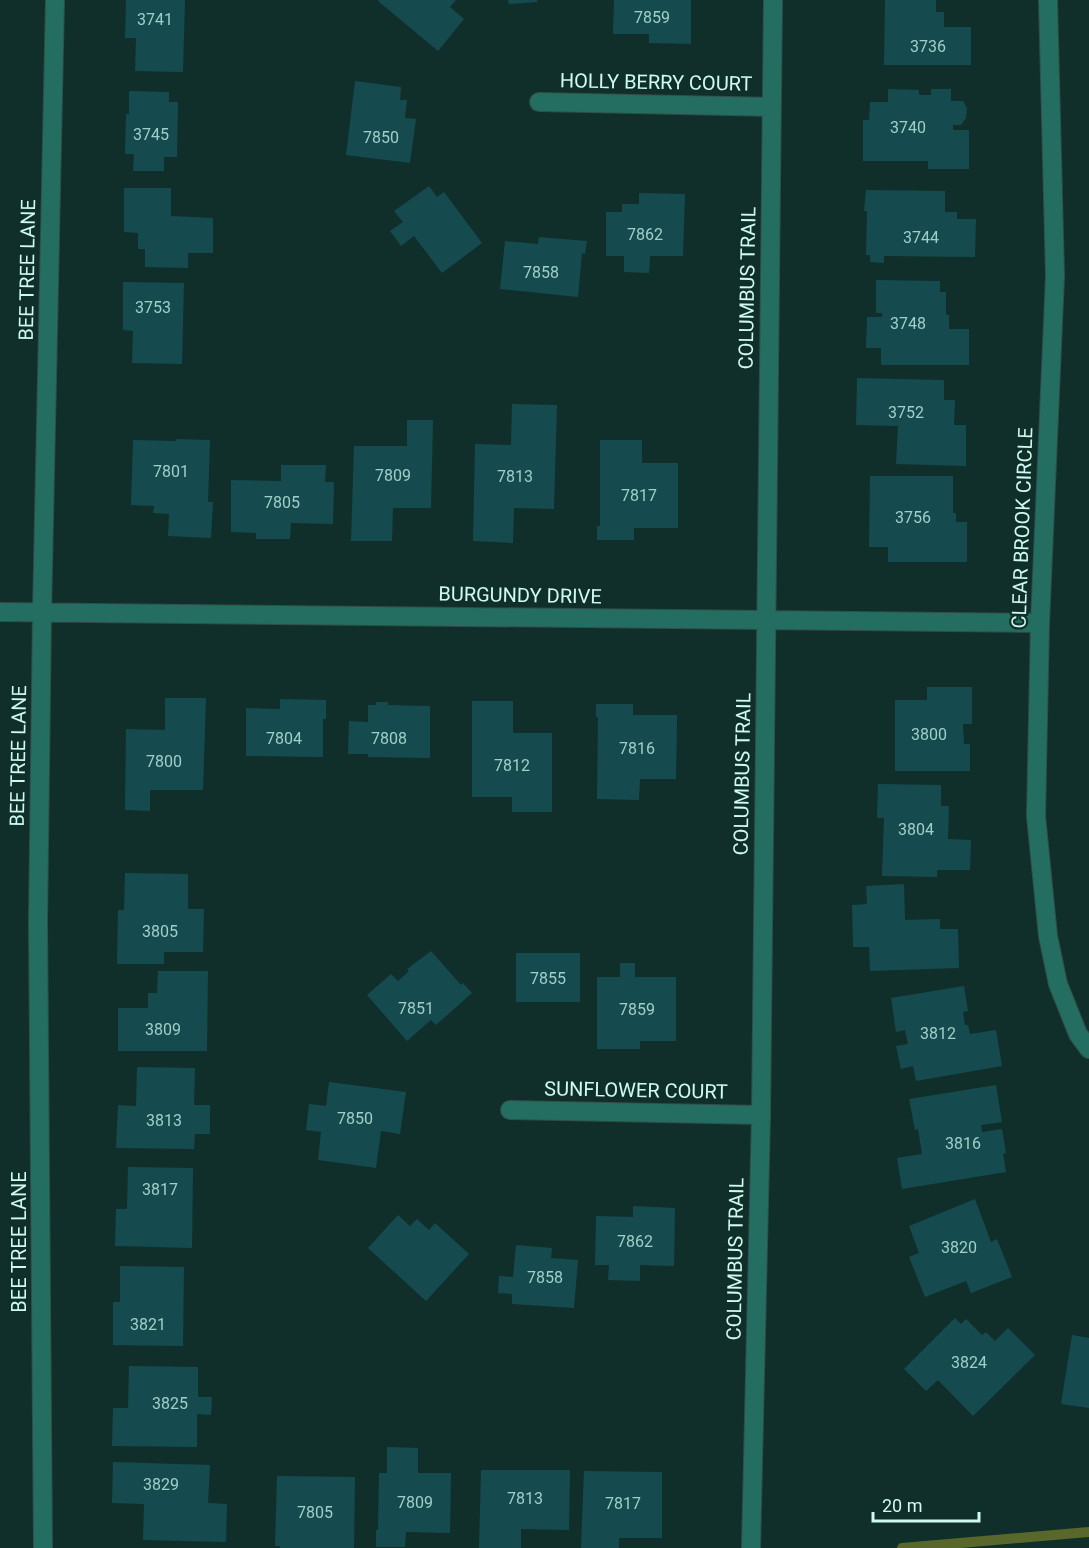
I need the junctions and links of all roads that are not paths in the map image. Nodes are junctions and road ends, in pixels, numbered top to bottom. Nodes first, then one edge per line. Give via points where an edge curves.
1 (55, 0) edge
2 (773, 0) edge
3 (1048, 0) edge
4 (539, 102) dead end
5 (771, 107) junction
6 (0, 612) edge
7 (42, 613) junction
8 (766, 620) junction
9 (1040, 623) junction
10 (1089, 1049) edge
11 (510, 1110) dead end
12 (761, 1115) junction
13 (44, 1548) edge
14 (751, 1548) edge

1 - 7 street, BEE TREE LANE
2 - 5 street, COLUMBUS TRAIL
3 - 9 street, CLEAR BROOK CIRCLE via 1055,276
4 - 5 street, HOLLY BERRY COURT
5 - 8 street, COLUMBUS TRAIL
6 - 7 street, BURGUNDY DRIVE
7 - 8 street, BURGUNDY DRIVE
7 - 13 street, BEE TREE LANE via 38,922
8 - 9 street, BURGUNDY DRIVE
8 - 12 street, COLUMBUS TRAIL
9 - 10 street, CLEAR BROOK CIRCLE via 1036,816 1048,936 1058,984 1078,1034
11 - 12 street, SUNFLOWER COURT
12 - 14 street, COLUMBUS TRAIL

